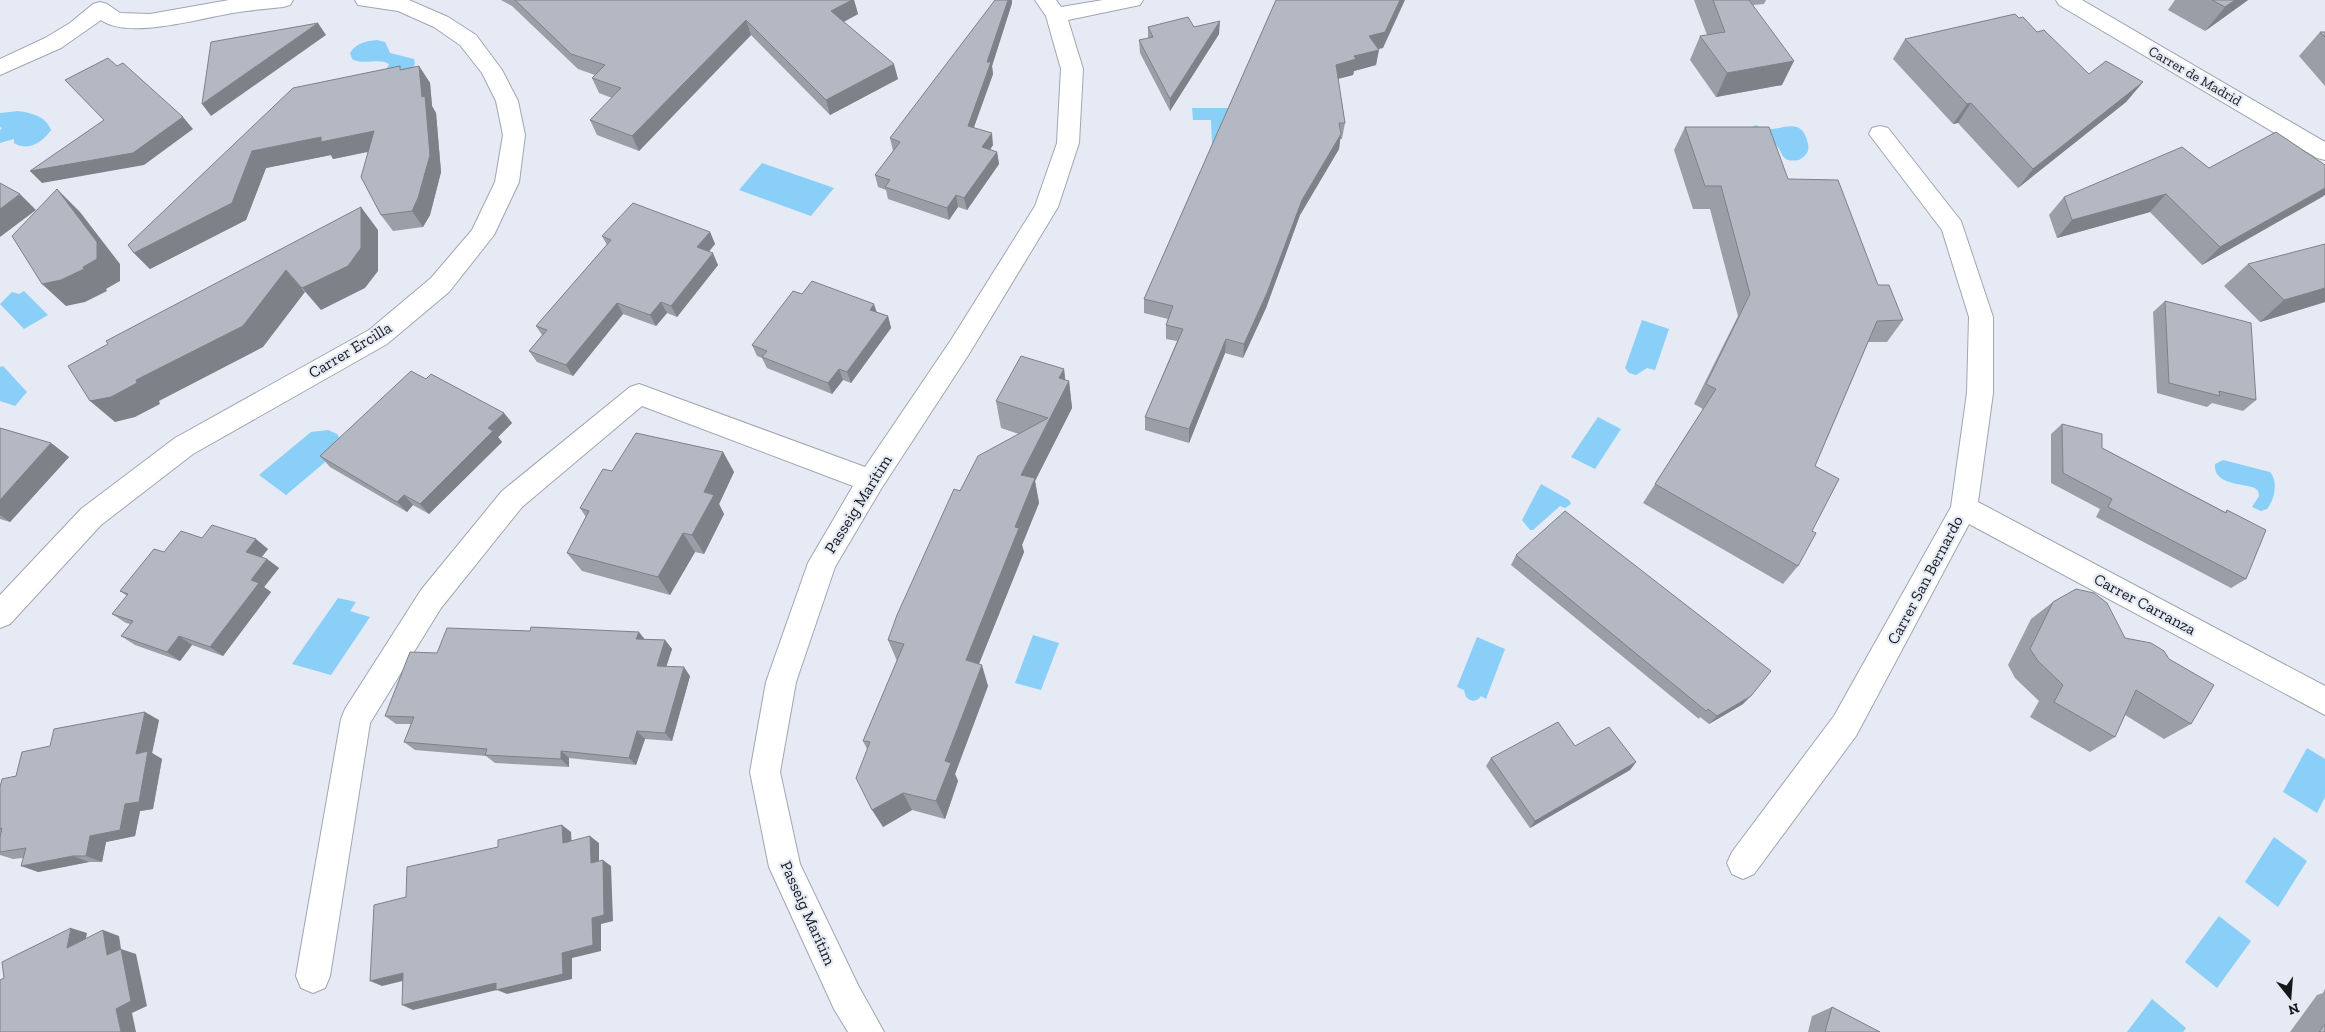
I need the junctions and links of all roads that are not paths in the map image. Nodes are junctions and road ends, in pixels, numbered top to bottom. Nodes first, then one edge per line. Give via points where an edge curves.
1 (284, 0) edge
2 (365, 0) edge
3 (1133, 0) edge
4 (2066, 0) edge
5 (1050, 8) edge
6 (105, 10) edge
7 (0, 68) edge
8 (1880, 134) dead end
9 (2325, 152) edge
10 (871, 481) junction
11 (1964, 508) junction
12 (0, 615) edge
13 (2325, 701) edge
14 (1743, 863) dead end
15 (313, 976) dead end
16 (867, 1032) edge

1 - 6 street via 150,21
2 - 12 street, Carrer Ercilla via 402,5 441,22 468,40 507,101 514,135 508,182 482,234 440,285 378,337 184,446 91,517
3 - 5 street via 1119,4
4 - 9 street, Carrer de Madrid
5 - 10 street, Passeig Marítim via 1072,69 1068,143 1046,207 960,347
6 - 7 street via 60,40
8 - 11 street, Carrer San Bernardo via 1953,227 1981,317 1980,393
10 - 15 street via 639,394 512,499 431,599 356,719
10 - 16 street, Passeig Marítim via 822,563 781,682 765,772 785,867 846,997
11 - 13 street, Carrer Carranza
11 - 14 street, Carrer San Bernardo via 1845,726

